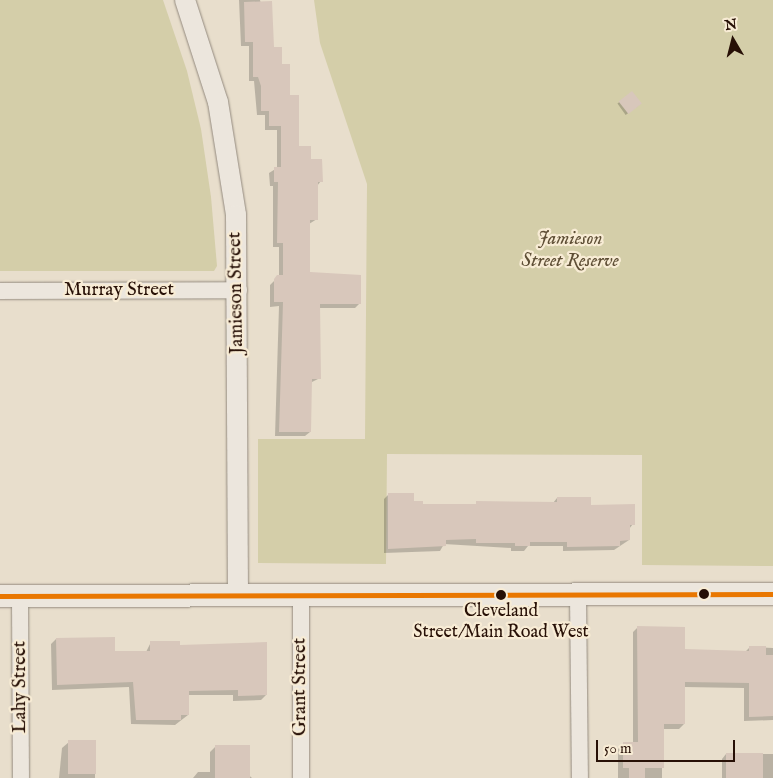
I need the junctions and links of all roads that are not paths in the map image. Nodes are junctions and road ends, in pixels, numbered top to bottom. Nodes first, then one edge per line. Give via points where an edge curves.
1 (185, 0) edge
2 (239, 290) junction
3 (0, 291) edge
4 (238, 594) junction
5 (773, 594) edge
6 (300, 595) junction
7 (578, 595) junction
8 (10, 596) edge
9 (21, 778) edge
10 (301, 778) edge
11 (580, 778) edge

1 - 2 street, Jamieson Street via 209,68 226,140 236,215
2 - 3 street, Murray Street
2 - 4 street, Jamieson Street
4 - 6 main road
4 - 8 main road
5 - 7 main road
6 - 7 main road
6 - 10 street, Grant Street
7 - 11 street
8 - 9 street, Lahy Street

